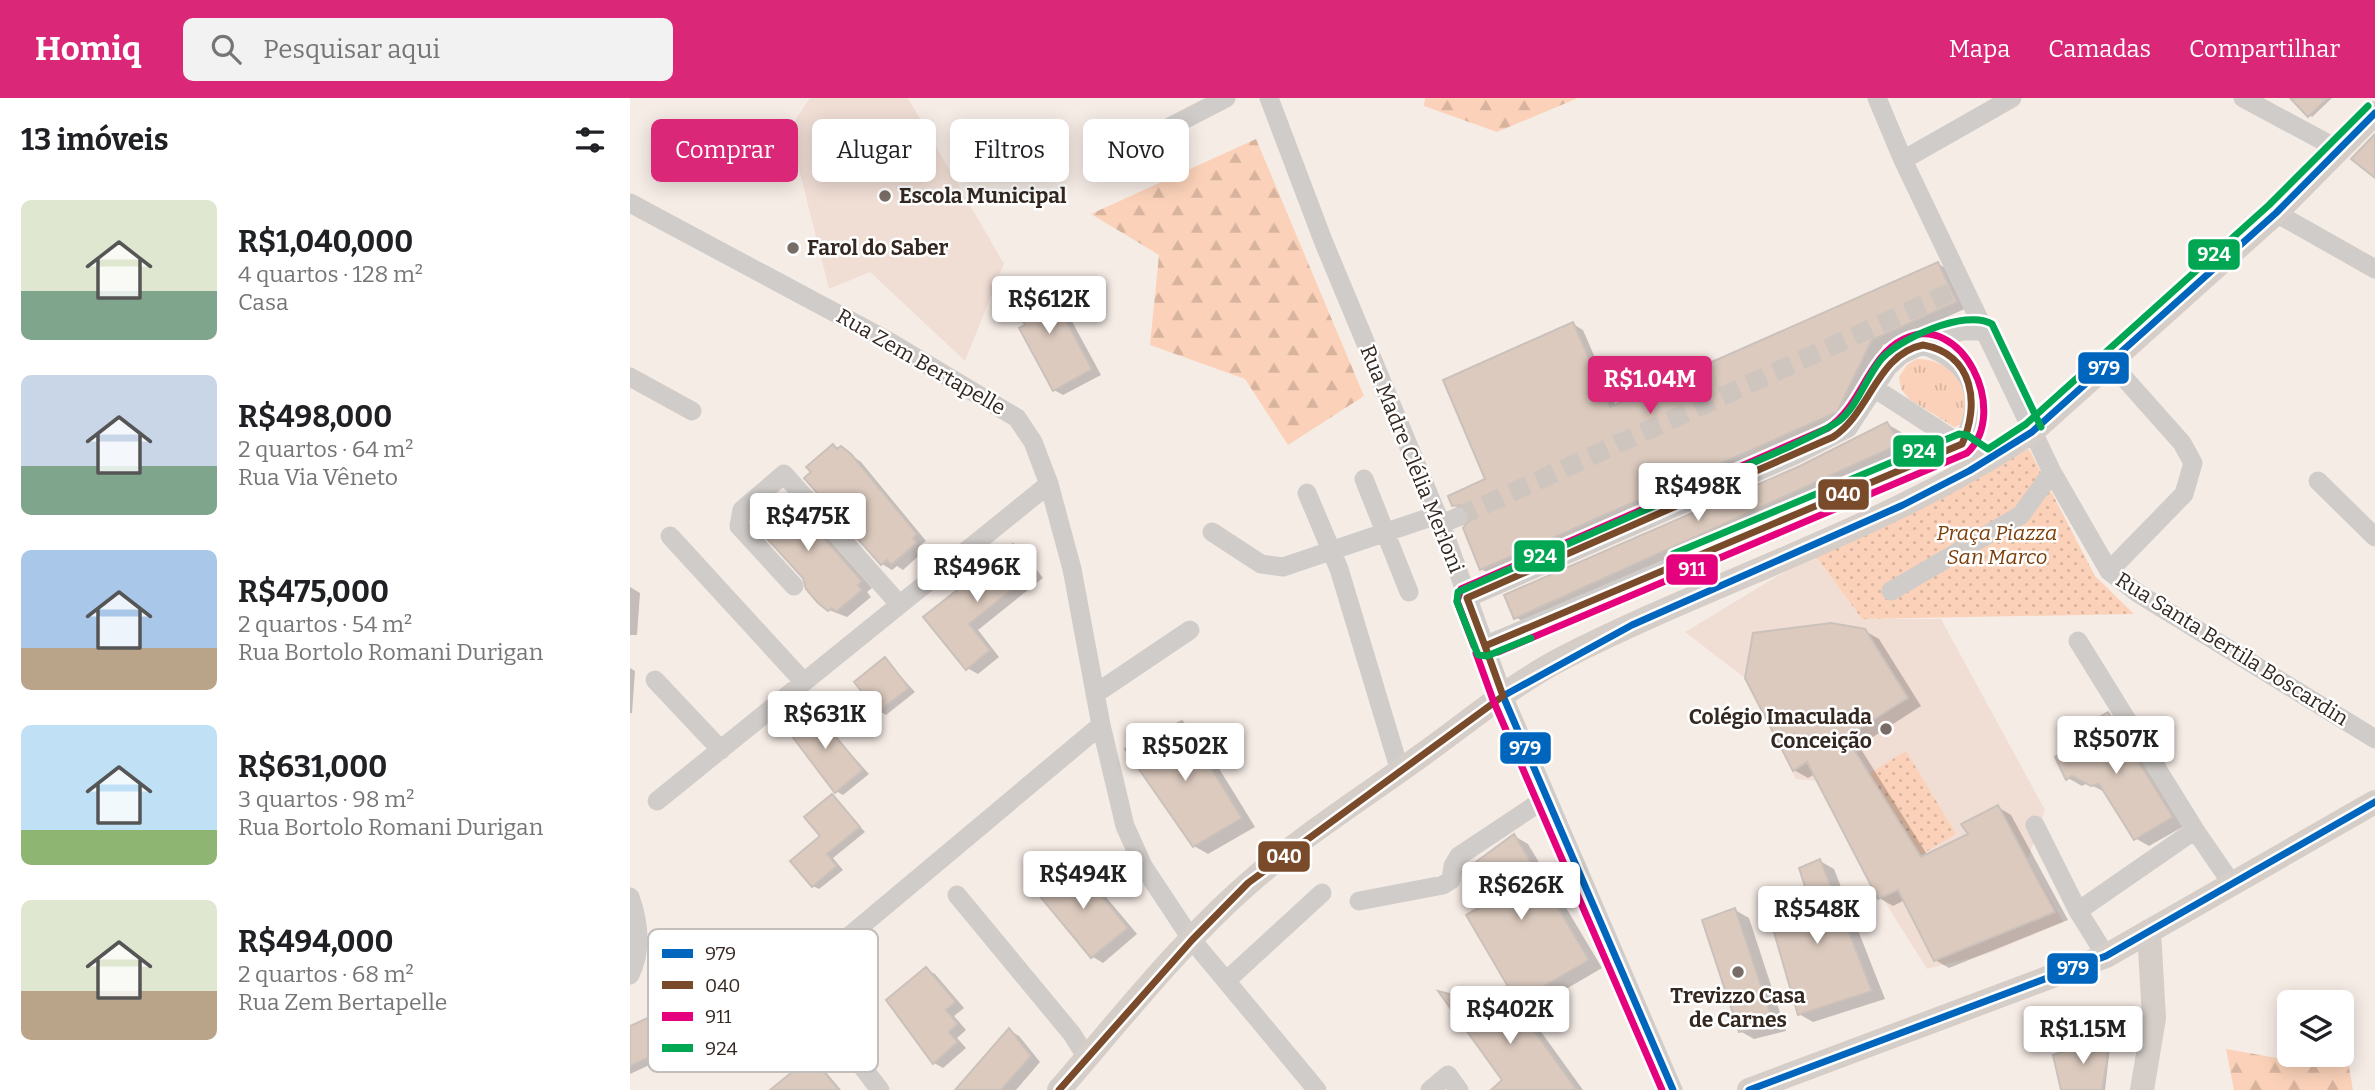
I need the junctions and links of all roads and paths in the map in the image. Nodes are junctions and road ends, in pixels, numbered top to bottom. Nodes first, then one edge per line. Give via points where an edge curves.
1 (1226, 98) edge
2 (1269, 98) edge
3 (1877, 98) edge
4 (2012, 98) edge
5 (2243, 98) edge
6 (2375, 113) edge
7 (1185, 119) edge
8 (2338, 149) junction
9 (1903, 160) junction
10 (630, 203) edge
11 (2276, 213) junction
12 (2375, 269) edge
13 (1984, 331) junction
14 (1923, 345) junction
15 (2110, 362) junction
16 (630, 377) edge
17 (1874, 388) junction
18 (692, 411) dead end
19 (2032, 432) junction
20 (1962, 444) junction
21 (1988, 462) junction
22 (2052, 472) junction
23 (1364, 479) dead end
24 (2318, 481) dead end
25 (1049, 484) junction
26 (1307, 493) dead end
27 (1445, 519) junction
28 (1385, 531) junction
29 (1212, 532) dead end
30 (670, 536) dead end
31 (2375, 537) edge
32 (1332, 549) junction
33 (2109, 571) junction
34 (794, 586) dead end
35 (1891, 591) dead end
36 (1409, 592) dead end
37 (1467, 598) junction
38 (899, 604) junction
39 (1190, 630) dead end
40 (2078, 641) dead end
41 (1485, 646) junction
42 (655, 680) dead end
43 (802, 681) junction
44 (1095, 694) junction
45 (1503, 696) junction
46 (1101, 725) junction
47 (2375, 739) edge
48 (721, 750) junction
49 (1400, 771) junction
50 (1546, 798) junction
51 (657, 801) dead end
52 (2375, 802) edge
53 (2035, 825) dead end
54 (2195, 830) junction
55 (2232, 884) junction
56 (1322, 892) dead end
57 (957, 895) dead end
58 (630, 897) edge
59 (1359, 901) dead end
60 (2078, 911) junction
61 (858, 929) edge
62 (2149, 931) junction
63 (1192, 940) junction
64 (2106, 956) junction
65 (630, 975) edge
66 (1226, 981) junction
67 (1087, 1058) junction
68 (866, 1072) edge
69 (880, 1090) edge
70 (1059, 1090) edge
71 (1317, 1090) edge
72 (1430, 1090) edge
73 (1459, 1090) edge
74 (1673, 1090) edge
75 (1749, 1090) edge
76 (2142, 1090) edge

1 - 7 street
2 - 27 street, Rua Madre Clélia Merloni via 1324,243
3 - 9 street, Rua Santa Bertila Boscardin
4 - 9 street
5 - 8 street
6 - 8 main road
8 - 11 main road
9 - 13 street, Rua Santa Bertila Boscardin via 1959,289
10 - 25 street, Rua Zem Bertapelle via 1000,405 1017,418 1033,442
11 - 12 street
11 - 15 main road
13 - 14 street via 1963,331
13 - 19 street, Rua Santa Bertila Boscardin
14 - 17 street via 1893,361
14 - 20 street via 1951,358 1973,388 1972,424
15 - 19 main road
15 - 33 street via 2182,443 2193,463 2184,494
16 - 18 street
17 - 20 street
17 - 37 street via 1848,428
19 - 21 main road
19 - 22 street, Rua Santa Bertila Boscardin
20 - 21 street
20 - 41 street
21 - 45 main road via 1636,622 1560,659
22 - 33 street, Rua Santa Bertila Boscardin
22 - 35 street via 2021,514
23 - 28 street
24 - 31 street
25 - 38 street
25 - 44 street, Rua Zem Bertapelle via 1072,569
26 - 32 street
27 - 28 street
27 - 37 street, Rua Madre Clélia Merloni
28 - 32 street
28 - 36 street
29 - 32 street via 1261,564 1283,567
30 - 43 street
32 - 49 street
33 - 47 street, Rua Santa Bertila Boscardin
34 - 38 street via 739,526 738,518 784,474
37 - 41 street, Rua Madre Clélia Merloni
38 - 43 street
39 - 44 street
40 - 54 street
41 - 45 street, Rua Madre Clélia Merloni
42 - 48 street
43 - 48 street
44 - 46 street, Rua Zem Bertapelle
45 - 49 main road
45 - 50 street, Rua Madre Clélia Merloni
46 - 61 street
46 - 63 street, Rua Zem Bertapelle via 1125,826 1143,866
48 - 51 street
49 - 63 main road via 1248,883
50 - 59 street via 1459,856 1451,880 1443,885
50 - 74 street, Rua Madre Clélia Merloni
52 - 55 main road
53 - 60 street
54 - 55 street
54 - 60 street
55 - 62 main road
56 - 66 street
57 - 67 street
58 - 65 street via 638,919 637,961
60 - 64 street
62 - 64 main road
62 - 76 main road via 2154,1018
63 - 66 street, Rua Zem Bertapelle
63 - 67 main road
64 - 75 main road
66 - 71 street, Rua Zem Bertapelle
67 - 70 main road
68 - 69 street
72 - 73 street via 1448,1075

